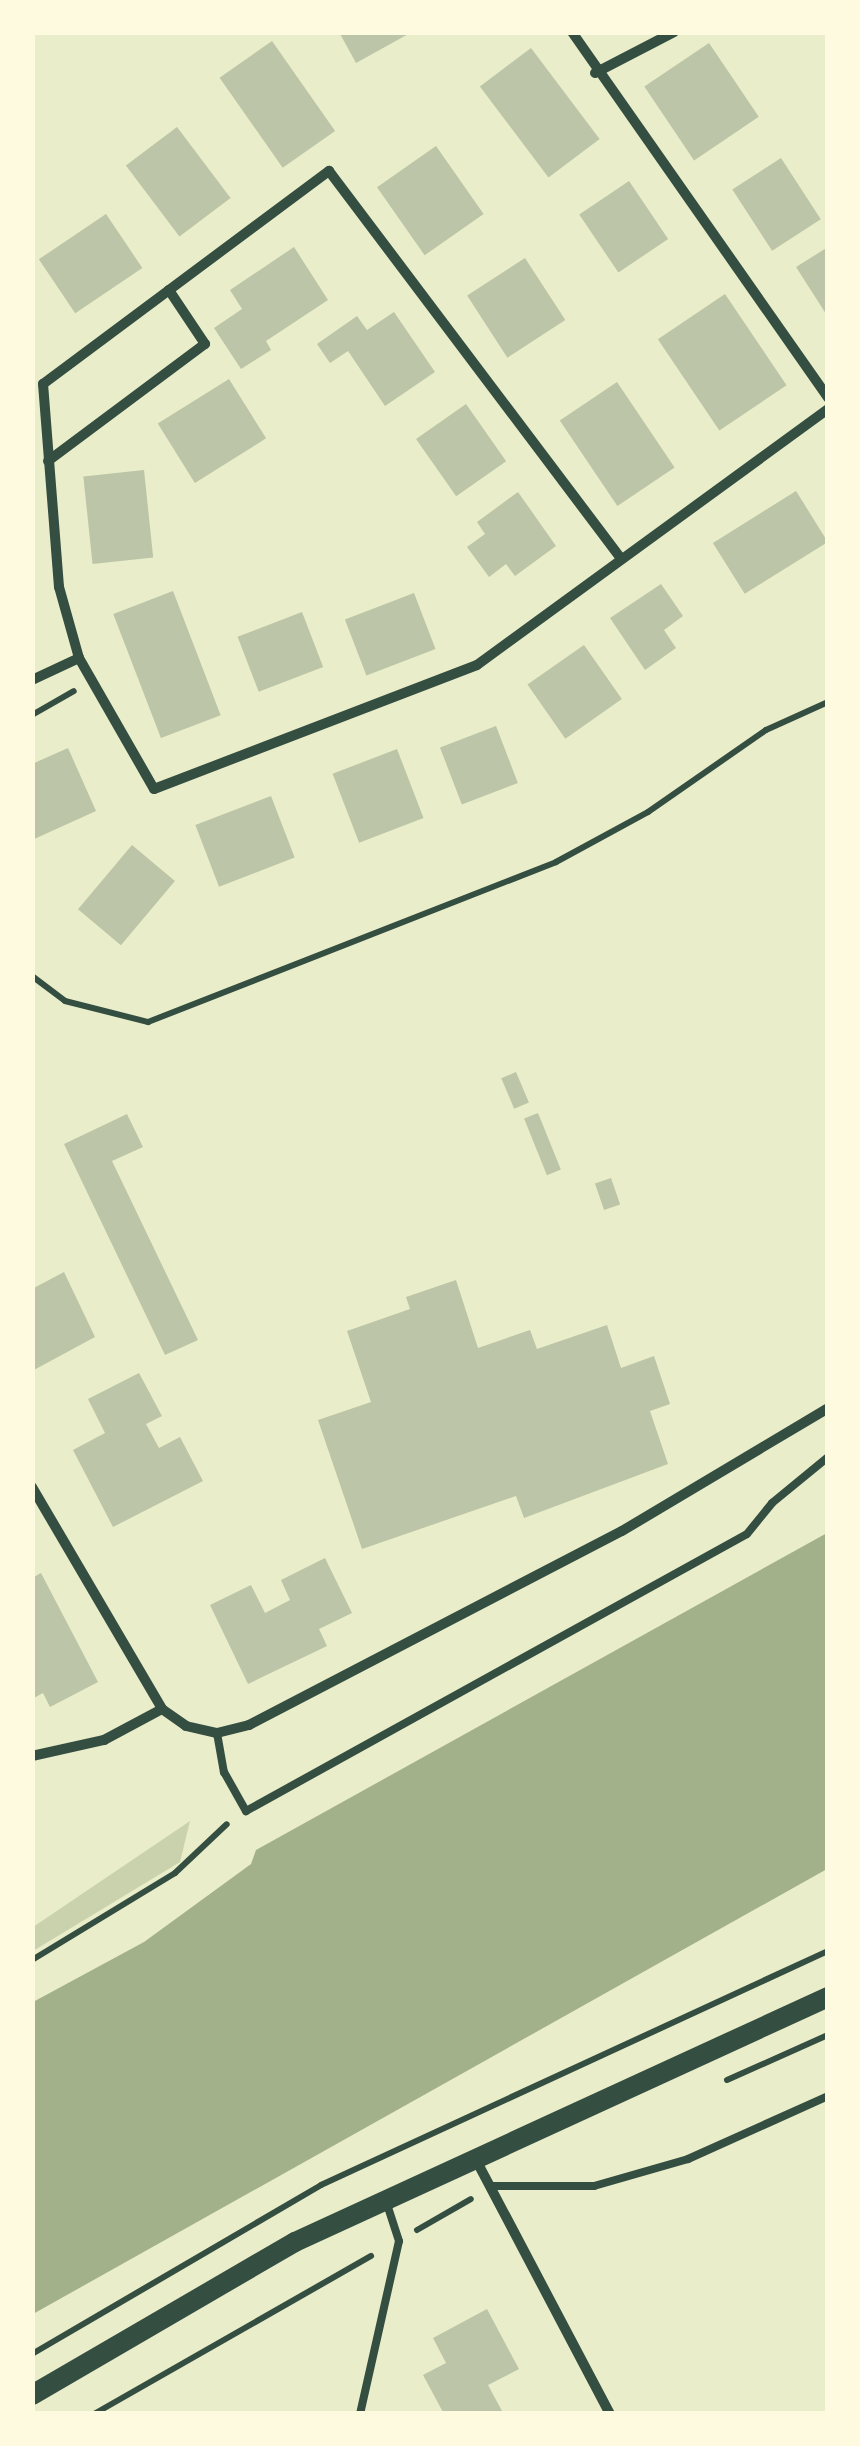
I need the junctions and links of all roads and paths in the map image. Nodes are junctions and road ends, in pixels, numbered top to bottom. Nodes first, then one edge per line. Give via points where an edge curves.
1 (572, 32) edge
2 (674, 32) edge
3 (595, 73) junction
4 (169, 290) junction
5 (828, 398) edge
6 (828, 409) edge
7 (48, 461) junction
8 (619, 556) junction
9 (79, 658) junction
10 (32, 680) edge
11 (92, 681) junction
12 (828, 702) edge
13 (32, 716) edge
14 (32, 976) edge
15 (828, 1408) edge
16 (828, 1456) edge
17 (32, 1487) edge
18 (162, 1709) junction
19 (217, 1733) junction
20 (32, 1756) edge
21 (246, 1811) junction
22 (828, 1950) edge
23 (32, 1960) edge
24 (828, 1997) edge
25 (828, 2035) edge
26 (722, 2083) dead end
27 (828, 2096) edge
28 (474, 2155) junction
29 (492, 2186) junction
30 (385, 2200) junction
31 (398, 2241) junction
32 (32, 2354) edge
33 (32, 2395) edge
34 (94, 2414) edge
35 (360, 2414) edge
36 (610, 2414) edge

1 - 3 street
2 - 3 street
3 - 5 street
4 - 7 street via 43,384
4 - 7 street via 205,344
4 - 8 street via 329,171
6 - 8 street
7 - 9 street via 58,586
8 - 11 street via 476,665 154,789
9 - 10 street
9 - 11 street
11 - 13 path
12 - 14 path via 766,730 648,812 556,862 148,1022 65,1001
15 - 19 street via 622,1531 249,1725
16 - 21 lane via 747,1534
17 - 18 street
18 - 19 street via 186,1726
18 - 20 street via 104,1740
19 - 21 lane via 224,1772
21 - 23 path via 204,1841 175,1873
22 - 32 path via 321,2185
24 - 28 main road
25 - 26 path
27 - 29 lane via 688,2159 594,2186
28 - 29 street
28 - 30 main road
29 - 31 path
29 - 36 street
30 - 31 lane
30 - 33 main road via 294,2242
31 - 34 path
31 - 35 lane

